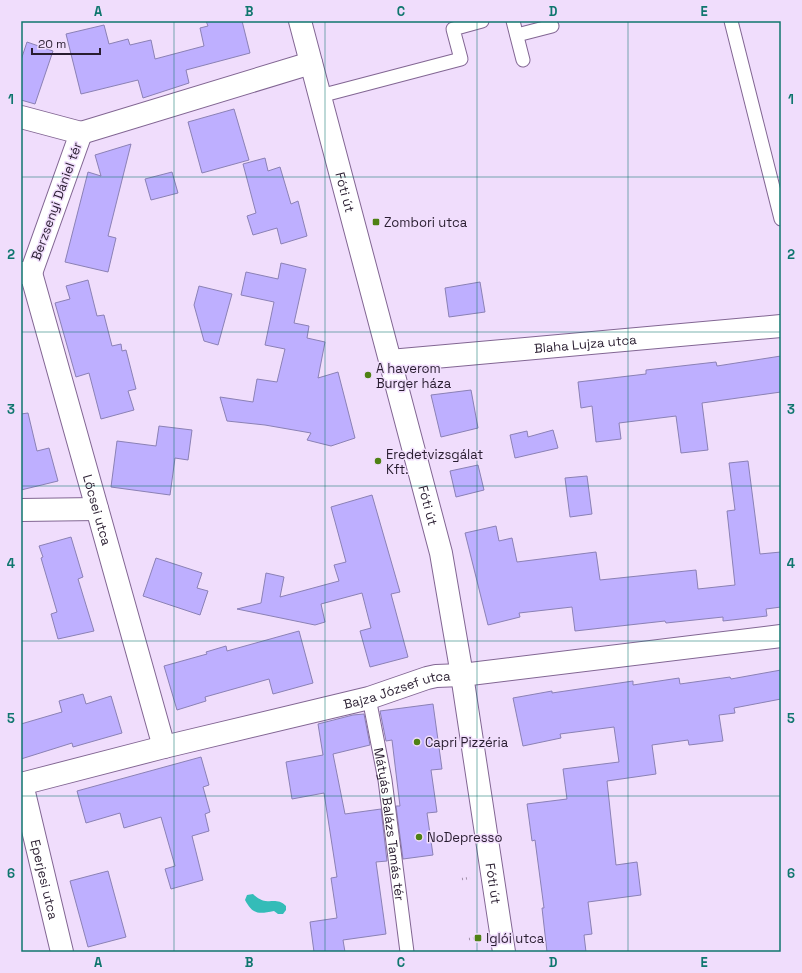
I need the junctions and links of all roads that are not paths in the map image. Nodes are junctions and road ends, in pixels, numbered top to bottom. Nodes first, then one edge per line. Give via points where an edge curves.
1 (300, 21) edge
2 (482, 21) edge
3 (513, 21) edge
4 (731, 21) edge
5 (552, 26) dead end
6 (517, 35) junction
7 (523, 60) dead end
8 (311, 63) junction
9 (320, 96) junction
10 (21, 117) edge
11 (81, 133) junction
12 (781, 219) edge
13 (26, 273) edge
14 (781, 326) edge
15 (390, 361) junction
16 (97, 509) junction
17 (21, 510) edge
18 (781, 636) edge
19 (462, 675) junction
20 (369, 698) junction
21 (164, 747) junction
22 (22, 784) edge
23 (62, 952) edge
24 (407, 952) edge
25 (504, 952) edge

1 - 8 street, Fóti út
2 - 9 lane via 453,29 461,59
3 - 6 lane
4 - 12 lane
5 - 6 lane
6 - 7 lane
8 - 9 street, Fóti út
8 - 11 street
9 - 15 street, Fóti út
10 - 11 street, Berzsenyi Dániel tér
11 - 13 street, Berzsenyi Dániel tér
13 - 16 street, Lőcsei utca
14 - 15 street, Blaha Lujza utca
15 - 19 street, Fóti út via 441,552
16 - 17 street
16 - 21 street, Lőcsei utca
18 - 19 street, Bajza József utca
19 - 20 street, Bajza József utca via 427,678
19 - 25 street, Fóti út
20 - 21 street, Bajza József utca
20 - 24 lane, Mátyás Balázs Tamás tér via 385,780
21 - 22 street, Bajza József utca
22 - 23 street, Eperjesi utca

